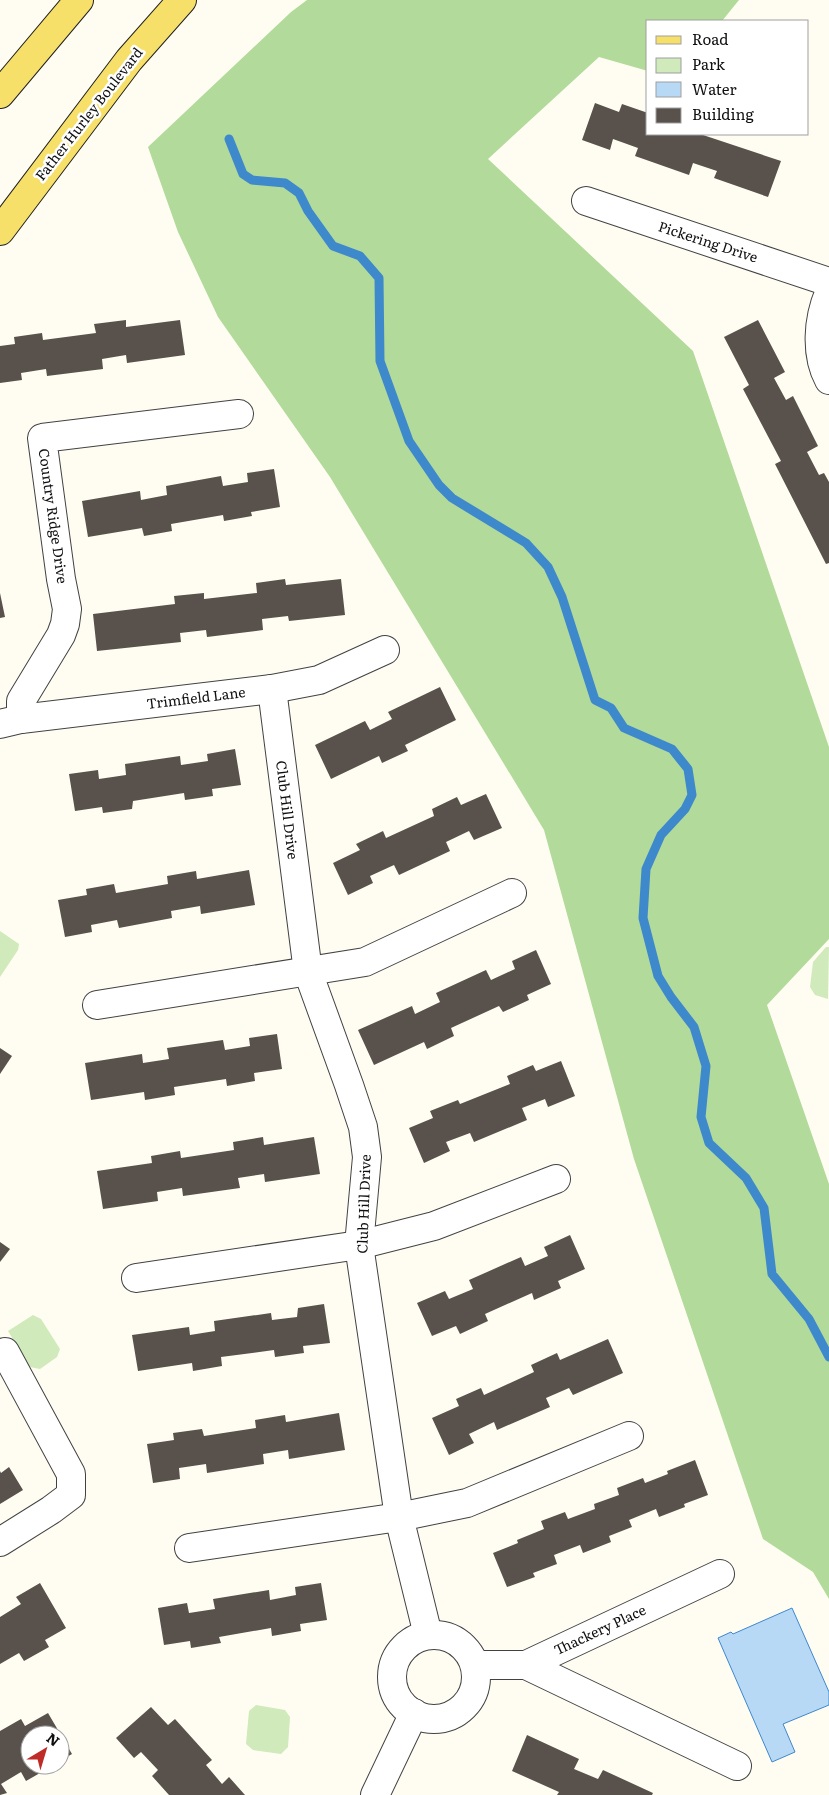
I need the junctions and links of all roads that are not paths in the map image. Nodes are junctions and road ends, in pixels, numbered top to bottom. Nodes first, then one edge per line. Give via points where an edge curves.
1 (79, 0) edge
2 (182, 0) edge
3 (0, 94) edge
4 (586, 201) dead end
5 (0, 231) edge
6 (829, 282) edge
7 (829, 293) edge
8 (829, 380) edge
9 (238, 414) dead end
10 (385, 650) dead end
11 (272, 689) junction
12 (11, 721) edge
13 (512, 893) dead end
14 (308, 972) junction
15 (97, 1005) dead end
16 (556, 1179) dead end
17 (359, 1245) junction
18 (136, 1278) dead end
19 (5, 1352) dead end
20 (629, 1436) dead end
21 (399, 1517) junction
22 (0, 1542) edge
23 (189, 1548) dead end
24 (720, 1574) dead end
25 (428, 1635) junction
26 (475, 1665) junction
27 (526, 1665) junction
28 (414, 1713) junction
29 (737, 1766) dead end
30 (375, 1795) edge

1 - 3 main road
2 - 5 main road, Father Hurley Boulevard via 129,60
4 - 6 street, Pickering Drive
7 - 8 street via 823,306 820,335 821,357
9 - 12 street, Country Ridge Drive via 42,438 67,609 61,635
10 - 11 street, Trimfield Lane via 319,680
11 - 12 street, Trimfield Lane
11 - 14 street, Club Hill Drive
13 - 14 street via 365,962
14 - 15 street
14 - 17 street, Club Hill Drive via 363,1127 367,1156
16 - 17 street via 434,1226
17 - 18 street
17 - 21 street, Club Hill Drive
19 - 22 street via 71,1474 71,1495
20 - 21 street via 467,1503
21 - 23 street
21 - 25 street, Club Hill Drive
24 - 27 street, Thackery Place
25 - 26 street via 446,1637 462,1645
25 - 28 street via 405,1647 393,1669 392,1682 396,1694
26 - 27 street, Thackery Place
26 - 28 street via 473,1693 454,1714 427,1718
27 - 29 street
28 - 30 street

